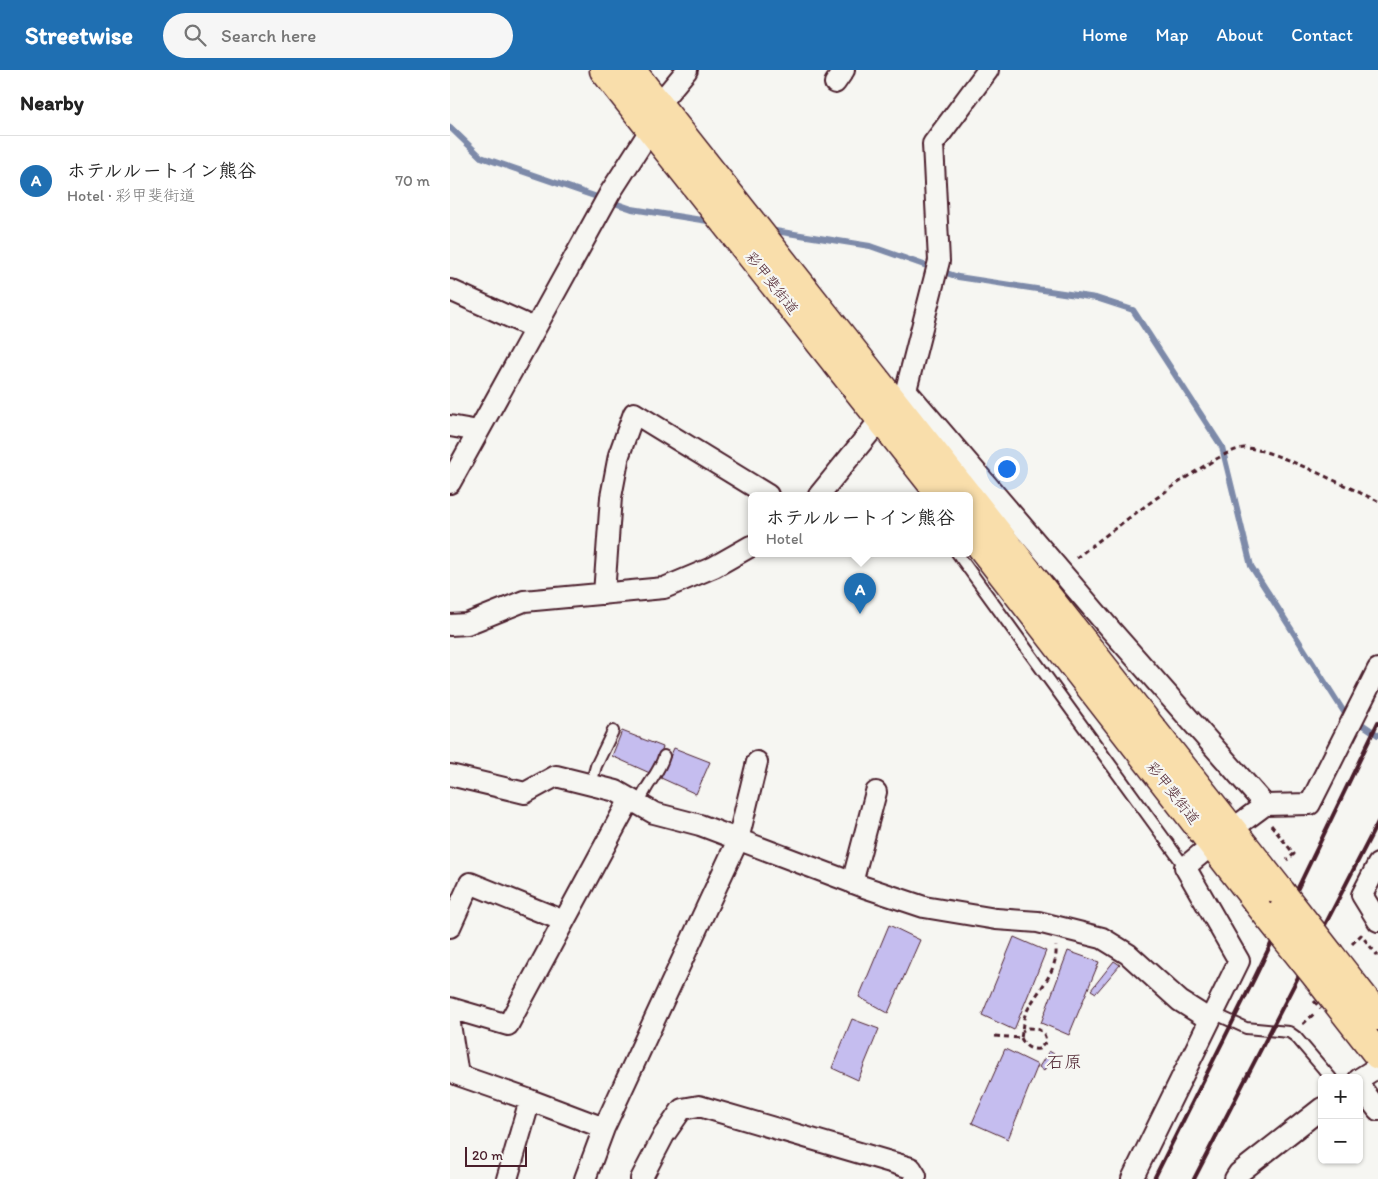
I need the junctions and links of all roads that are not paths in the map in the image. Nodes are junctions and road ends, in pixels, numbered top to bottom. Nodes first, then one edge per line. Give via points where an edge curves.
1 (604, 70) edge
2 (631, 70) edge
3 (687, 70) edge
4 (988, 70) edge
5 (655, 117) junction
6 (450, 290) edge
7 (534, 328) junction
8 (893, 404) junction
9 (450, 426) edge
10 (478, 431) junction
11 (450, 483) edge
12 (763, 492) edge
13 (821, 492) edge
14 (936, 492) edge
15 (965, 492) edge
16 (973, 502) edge
17 (973, 536) edge
18 (748, 548) edge
19 (961, 557) edge
20 (604, 594) junction
21 (450, 625) edge
22 (1378, 669) edge
23 (613, 731) dead end
24 (664, 756) dead end
25 (757, 762) dead end
26 (450, 774) edge
27 (591, 784) junction
28 (876, 792) dead end
29 (634, 801) junction
30 (1266, 812) junction
31 (1242, 822) dead end
32 (738, 840) junction
33 (1202, 853) dead end
34 (1378, 864) edge
35 (1185, 867) junction
36 (852, 883) junction
37 (564, 921) junction
38 (1378, 922) edge
39 (450, 926) edge
40 (1332, 960) junction
41 (450, 1008) edge
42 (1212, 1016) junction
43 (1378, 1016) edge
44 (450, 1024) edge
45 (1367, 1073) edge
46 (1328, 1074) edge
47 (530, 1100) junction
48 (1378, 1110) edge
49 (1318, 1111) edge
50 (604, 1128) junction
51 (507, 1179) edge
52 (585, 1179) edge
53 (641, 1179) edge
54 (915, 1179) edge
55 (1132, 1179) edge
56 (1236, 1179) edge

1 - 5 highway, 彩甲斐街道
2 - 5 highway, 彩甲斐街道
3 - 5 street
4 - 8 street via 933,144 938,261
5 - 7 street
5 - 8 highway, 彩甲斐街道
6 - 7 street
7 - 10 street
8 - 13 street
8 - 14 highway, 彩甲斐街道
8 - 15 highway, 彩甲斐街道
8 - 30 street via 1060,570
9 - 10 street
10 - 11 street
12 - 20 street via 634,413 619,455 611,497
16 - 40 highway, 彩甲斐街道, bridge
17 - 40 highway, 彩甲斐街道, bridge via 1270,917
18 - 20 street via 714,567 664,588
19 - 35 lane
20 - 21 street via 524,601 467,624
22 - 30 street via 1310,804
23 - 27 lane
24 - 29 lane via 656,776
25 - 32 street
26 - 27 street via 525,793 556,776
27 - 29 street via 616,791
28 - 36 street
29 - 32 street via 654,813 700,825
29 - 37 street
30 - 31 street
32 - 36 street
32 - 50 street
33 - 35 street
34 - 38 street via 1362,895
35 - 42 street via 1239,961
36 - 42 street via 924,906 1038,922 1102,938 1128,954 1180,1001
37 - 39 street via 470,883
37 - 41 street via 508,1024
40 - 43 highway, 彩甲斐街道
40 - 45 highway, 彩甲斐街道
42 - 46 lane via 1246,1028 1289,1032
42 - 55 street
44 - 47 street via 458,1075
45 - 48 street
47 - 50 street
47 - 51 street
49 - 56 street
50 - 52 street
53 - 54 street via 682,1109 699,1106 912,1168

